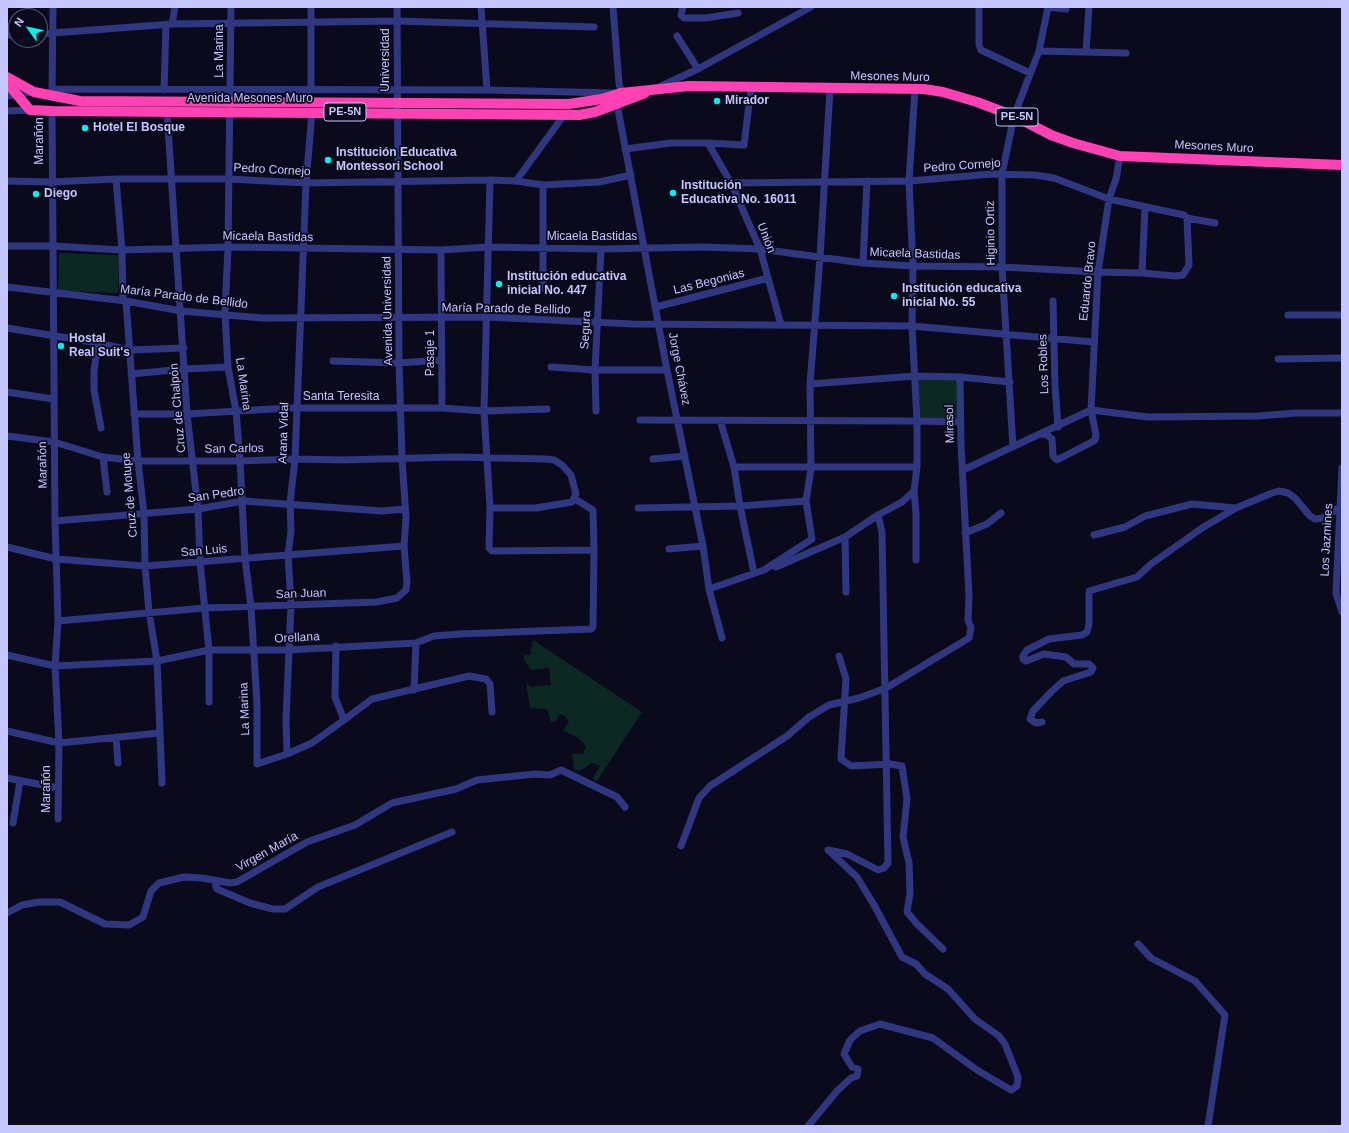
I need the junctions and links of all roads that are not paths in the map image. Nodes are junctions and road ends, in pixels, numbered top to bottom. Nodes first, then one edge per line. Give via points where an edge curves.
1 (53, 7) edge
2 (175, 7) edge
3 (231, 7) edge
4 (311, 7) edge
5 (397, 7) edge
6 (482, 7) edge
7 (613, 7) edge
8 (683, 7) edge
9 (811, 7) edge
10 (979, 7) edge
11 (1048, 7) edge
12 (1089, 7) edge
13 (1066, 9) dead end
14 (738, 13) dead end
15 (397, 21) junction
16 (311, 22) junction
17 (231, 23) junction
18 (169, 25) junction
19 (482, 25) junction
20 (594, 27) dead end
21 (48, 34) edge
22 (53, 34) junction
23 (677, 36) dead end
24 (1038, 51) junction
25 (1086, 52) junction
26 (1126, 53) dead end
27 (698, 69) junction
28 (1030, 73) junction
29 (7, 77) edge
30 (7, 83) edge
31 (656, 88) junction
32 (751, 88) junction
33 (830, 88) junction
34 (915, 89) junction
35 (164, 90) junction
36 (311, 90) junction
37 (397, 90) junction
38 (487, 90) junction
39 (231, 91) junction
40 (34, 92) junction
41 (54, 94) junction
42 (12, 96) edge
43 (621, 100) junction
44 (231, 102) junction
45 (397, 108) junction
46 (30, 110) junction
47 (7, 111) edge
48 (54, 111) junction
49 (167, 112) junction
50 (230, 112) junction
51 (312, 112) junction
52 (564, 115) junction
53 (1014, 116) junction
54 (708, 143) junction
55 (625, 149) junction
56 (1120, 156) junction
57 (1342, 165) edge
58 (1002, 174) junction
59 (631, 175) junction
60 (116, 179) junction
61 (229, 179) junction
62 (173, 180) junction
63 (490, 180) junction
64 (909, 180) junction
65 (7, 181) edge
66 (516, 181) junction
67 (824, 181) junction
68 (866, 181) junction
69 (51, 182) junction
70 (397, 182) junction
71 (306, 183) junction
72 (731, 183) junction
73 (543, 185) junction
74 (1109, 199) junction
75 (1145, 207) junction
76 (1187, 218) junction
77 (1215, 223) dead end
78 (7, 246) edge
79 (53, 246) junction
80 (228, 247) junction
81 (488, 247) junction
82 (176, 248) junction
83 (542, 248) junction
84 (644, 248) junction
85 (303, 249) junction
86 (398, 249) junction
87 (601, 249) junction
88 (760, 249) junction
89 (122, 250) junction
90 (441, 250) junction
91 (820, 257) junction
92 (863, 263) junction
93 (913, 266) junction
94 (1002, 267) junction
95 (1098, 272) junction
96 (1142, 273) junction
97 (768, 278) junction
98 (7, 287) edge
99 (543, 288) dead end
100 (53, 293) junction
101 (125, 301) junction
102 (1053, 301) dead end
103 (656, 307) junction
104 (181, 310) junction
105 (225, 314) junction
106 (1288, 315) dead end
107 (1342, 315) edge
108 (488, 317) junction
109 (300, 318) junction
110 (399, 319) junction
111 (442, 319) junction
112 (598, 322) junction
113 (659, 324) junction
114 (781, 325) junction
115 (815, 326) junction
116 (912, 326) junction
117 (7, 328) edge
118 (1007, 335) junction
119 (52, 337) junction
120 (1054, 340) junction
121 (1093, 342) junction
122 (98, 343) junction
123 (184, 348) junction
124 (129, 350) junction
125 (1342, 358) edge
126 (1278, 359) dead end
127 (442, 360) junction
128 (333, 361) dead end
129 (399, 363) junction
130 (551, 367) dead end
131 (228, 368) junction
132 (185, 369) junction
133 (595, 370) junction
134 (668, 370) junction
135 (131, 374) junction
136 (915, 376) junction
137 (960, 377) junction
138 (1010, 382) junction
139 (810, 384) junction
140 (7, 392) edge
141 (53, 399) junction
142 (296, 408) junction
143 (401, 408) junction
144 (442, 408) junction
145 (547, 409) dead end
146 (1091, 410) junction
147 (236, 411) junction
148 (484, 411) junction
149 (596, 411) dead end
150 (1342, 412) edge
151 (134, 414) junction
152 (187, 414) junction
153 (1342, 417) edge
154 (640, 420) dead end
155 (678, 420) junction
156 (720, 420) junction
157 (810, 421) junction
158 (917, 421) junction
159 (960, 422) junction
160 (1058, 427) junction
161 (101, 428) dead end
162 (1042, 434) junction
163 (7, 436) edge
164 (54, 442) junction
165 (1013, 447) junction
166 (685, 456) junction
167 (103, 457) junction
168 (402, 458) junction
169 (488, 458) junction
170 (295, 459) junction
171 (653, 459) dead end
172 (193, 460) junction
173 (138, 461) junction
174 (240, 461) junction
175 (734, 467) junction
176 (917, 467) junction
177 (811, 468) junction
178 (1342, 468) edge
179 (963, 470) junction
180 (914, 491) junction
181 (107, 492) dead end
182 (575, 499) junction
183 (243, 501) junction
184 (806, 501) junction
185 (290, 503) junction
186 (740, 506) junction
187 (695, 507) junction
188 (1340, 507) junction
189 (490, 508) junction
190 (638, 508) dead end
191 (1236, 508) junction
192 (198, 509) junction
193 (405, 509) junction
194 (1001, 513) dead end
195 (144, 514) junction
196 (878, 514) junction
197 (55, 521) junction
198 (965, 533) junction
199 (1094, 535) dead end
200 (845, 537) junction
201 (404, 546) junction
202 (703, 546) junction
203 (7, 548) edge
204 (669, 549) dead end
205 (1340, 549) edge
206 (594, 550) junction
207 (288, 554) junction
208 (245, 558) junction
209 (56, 559) junction
210 (916, 560) dead end
211 (200, 562) junction
212 (145, 566) junction
213 (764, 570) junction
214 (754, 573) junction
215 (709, 588) junction
216 (846, 592) dead end
217 (291, 605) junction
218 (250, 607) junction
219 (204, 608) junction
220 (149, 612) junction
221 (1342, 612) edge
222 (58, 621) junction
223 (722, 638) dead end
224 (416, 643) junction
225 (336, 646) junction
226 (209, 650) junction
227 (289, 650) junction
228 (253, 651) junction
229 (7, 656) edge
230 (839, 656) dead end
231 (157, 661) junction
232 (55, 666) junction
233 (886, 688) junction
234 (414, 690) junction
235 (844, 701) junction
236 (209, 702) dead end
237 (492, 712) dead end
238 (344, 720) junction
239 (1042, 722) dead end
240 (7, 732) edge
241 (160, 733) junction
242 (116, 737) junction
243 (59, 743) junction
244 (287, 754) junction
245 (118, 764) dead end
246 (885, 764) junction
247 (7, 778) edge
248 (20, 780) junction
249 (162, 783) dead end
250 (58, 788) junction
251 (625, 807) dead end
252 (58, 819) dead end
253 (13, 823) dead end
254 (452, 832) dead end
255 (681, 846) dead end
256 (214, 880) junction
257 (7, 913) edge
258 (1138, 944) dead end
259 (943, 949) dead end
260 (808, 1126) edge
261 (1208, 1126) edge

1 - 22 street
2 - 18 street
3 - 17 street, La Marina
4 - 16 street
5 - 15 street, Universidad
6 - 19 street
7 - 43 street, Jorge Chávez
8 - 14 street via 681,15 684,18
9 - 27 street
10 - 28 street via 981,50
11 - 13 street
11 - 24 street, Higinio Ortiz
12 - 25 street
15 - 16 street
15 - 19 street
15 - 37 street, Universidad
16 - 17 street
16 - 36 street
17 - 18 street
17 - 39 street, La Marina
18 - 22 street
18 - 35 street
19 - 20 street
19 - 38 street
21 - 22 street
22 - 41 street
23 - 27 street
24 - 25 street
24 - 28 street, Higinio Ortiz
25 - 26 street
27 - 31 street
28 - 53 street, Higinio Ortiz
29 - 40 highway, PE-5N
30 - 42 highway
31 - 32 highway, Mesones Muro / PE-5N
31 - 43 highway, PE-5N
32 - 33 highway, Mesones Muro / PE-5N
32 - 54 street via 744,146
33 - 34 highway, Mesones Muro / PE-5N
33 - 67 street
34 - 53 highway, Mesones Muro / PE-5N via 958,96
34 - 64 street
35 - 39 street
35 - 41 street
36 - 37 street
36 - 39 street
37 - 38 street
37 - 45 street, Universidad
38 - 43 street
39 - 44 street, La Marina
40 - 41 highway, PE-5N
40 - 42 street
41 - 44 highway, PE-5N via 80,101
41 - 48 highway
42 - 46 highway
43 - 45 highway, PE-5N via 602,99 569,104
43 - 52 highway, Avenida Mesones Muro / PE-5N via 595,112
43 - 55 street, Jorge Chávez
44 - 45 highway, PE-5N
44 - 50 street, La Marina
45 - 51 highway, Avenida Mesones Muro / PE-5N
45 - 52 highway, Avenida Mesones Muro / PE-5N
45 - 70 street, Avenida Universidad
46 - 47 street, Avenida Mesones Muro
46 - 48 highway, Avenida Mesones Muro / PE-5N
48 - 49 highway, Avenida Mesones Muro / PE-5N
48 - 69 street, Marañón
49 - 50 highway, Avenida Mesones Muro / PE-5N
49 - 62 street, Cruz de Chalpón
50 - 51 highway, Avenida Mesones Muro / PE-5N
50 - 61 street, La Marina
51 - 71 street, Arana Vidal
52 - 66 street
53 - 56 highway, Mesones Muro / PE-5N via 1072,143
53 - 58 street, Higinio Ortiz
54 - 55 street via 671,143
54 - 72 street, Unión
55 - 59 street, Jorge Chávez
56 - 57 highway, Mesones Muro / PE-5N
56 - 74 street, Eduardo Bravo
58 - 64 street, Pedro Cornejo
58 - 74 street, Pedro Cornejo via 1054,178
58 - 94 street, Higinio Ortiz
59 - 73 street, Pedro Cornejo via 599,182
59 - 84 street, Jorge Chávez
60 - 62 street, Pedro Cornejo
60 - 69 street, Pedro Cornejo
60 - 89 street, Cruz de Motupe
61 - 62 street, Pedro Cornejo
61 - 71 street, Pedro Cornejo
61 - 80 street, La Marina
62 - 82 street, Cruz de Chalpón
63 - 66 street, Pedro Cornejo
63 - 70 street, Pedro Cornejo
63 - 81 street
64 - 68 street, Pedro Cornejo
64 - 93 street
65 - 69 street, Pedro Cornejo
66 - 73 street, Pedro Cornejo
67 - 68 street, Pedro Cornejo
67 - 72 street, Pedro Cornejo
67 - 91 street
68 - 92 street
69 - 79 street, Marañón
70 - 71 street, Pedro Cornejo
70 - 86 street, Avenida Universidad
71 - 85 street, Arana Vidal
72 - 88 street, Unión
73 - 83 street
74 - 75 street, Pedro Cornejo
74 - 95 street, Eduardo Bravo
75 - 76 street, Pedro Cornejo
75 - 96 street
76 - 77 street, Pedro Cornejo
76 - 96 street, Micaela Bastidas via 1188,264 1183,275
78 - 79 street, Micaela Bastidas
79 - 89 street, Micaela Bastidas
79 - 100 street, Marañón
80 - 82 street, Micaela Bastidas
80 - 85 street, Micaela Bastidas
80 - 105 street, La Marina
81 - 83 street, Micaela Bastidas
81 - 90 street, Micaela Bastidas
81 - 108 street
82 - 89 street, Micaela Bastidas
82 - 104 street, Cruz de Chalpón
83 - 87 street, Micaela Bastidas
83 - 99 street
84 - 87 street, Micaela Bastidas
84 - 88 street, Micaela Bastidas
84 - 103 street, Jorge Chávez
85 - 86 street, Micaela Bastidas
85 - 109 street, Arana Vidal
86 - 90 street, Micaela Bastidas
86 - 110 street, Avenida Universidad
87 - 112 street, Segura
88 - 91 street, Micaela Bastidas
88 - 97 street, Unión
89 - 101 street, Cruz de Motupe
90 - 111 street, Pasaje 1
91 - 92 street, Micaela Bastidas
91 - 115 street
92 - 93 street, Micaela Bastidas
93 - 94 street, Micaela Bastidas
93 - 116 street
94 - 95 street, Micaela Bastidas
94 - 118 street, Higinio Ortiz
95 - 96 street, Micaela Bastidas
95 - 121 street, Eduardo Bravo
97 - 103 street, Las Begonias
97 - 114 street, Unión
98 - 100 street, María Parado de Bellido
100 - 101 street, María Parado de Bellido
100 - 119 street, Marañón
101 - 104 street, María Parado de Bellido
101 - 124 street, Cruz de Motupe
102 - 120 street, Los Robles
103 - 113 street, Jorge Chávez
104 - 105 street, María Parado de Bellido
104 - 123 street, Cruz de Chalpón
105 - 109 street, María Parado de Bellido via 262,318
105 - 131 street, La Marina
106 - 107 street
108 - 111 street, María Parado de Bellido
108 - 112 street, María Parado de Bellido
108 - 148 street
109 - 110 street, María Parado de Bellido
109 - 142 street, Arana Vidal
110 - 111 street, María Parado de Bellido
110 - 129 street, Avenida Universidad
111 - 127 street, Pasaje 1
112 - 113 street, María Parado de Bellido
112 - 133 street, Segura
113 - 114 street, María Parado de Bellido
113 - 134 street, Jorge Chávez
114 - 115 street, María Parado de Bellido
115 - 116 street, María Parado de Bellido
115 - 139 street
116 - 118 street, María Parado de Bellido
116 - 136 street
117 - 119 street
118 - 120 street, María Parado de Bellido
118 - 138 street, Higinio Ortiz
119 - 122 street
119 - 141 street, Marañón
120 - 121 street, María Parado de Bellido
120 - 160 street, Los Robles
121 - 146 street, Eduardo Bravo
122 - 124 street
122 - 161 street via 94,390
123 - 124 street
123 - 132 street, Cruz de Chalpón
124 - 135 street, Cruz de Motupe
125 - 126 street
127 - 129 street
127 - 144 street, Pasaje 1
128 - 129 street
129 - 143 street, Avenida Universidad
130 - 133 street
131 - 132 street
131 - 147 street, La Marina
132 - 135 street
132 - 152 street, Cruz de Chalpón
133 - 134 street
133 - 149 street, Segura
134 - 155 street, Jorge Chávez
135 - 151 street, Cruz de Motupe
136 - 137 street
136 - 139 street
136 - 158 street
137 - 138 street
137 - 159 street, Mirasol
138 - 165 street, Higinio Ortiz
139 - 157 street
140 - 141 street
141 - 164 street, Marañón
142 - 143 street, Santa Teresita
142 - 147 street, Santa Teresita
142 - 170 street, Arana Vidal
143 - 144 street, Santa Teresita
143 - 168 street, Avenida Universidad
144 - 148 street, Santa Teresita
145 - 148 street, Santa Teresita
146 - 150 street via 1148,417
146 - 160 street
146 - 162 street, Eduardo Bravo via 1095,440 1057,460 1053,456 1052,439
147 - 152 street, Santa Teresita
147 - 174 street, La Marina
148 - 169 street
150 - 153 street
151 - 152 street, Santa Teresita
151 - 173 street, Cruz de Motupe
152 - 172 street, Cruz de Chalpón
154 - 155 street
155 - 156 street
155 - 166 street, Jorge Chávez
156 - 157 street
156 - 175 street
157 - 158 street
157 - 177 street
158 - 159 street
158 - 176 street
159 - 179 street, Mirasol
160 - 162 street
162 - 165 street
163 - 164 street, San Carlos
164 - 167 street, San Carlos
164 - 197 street, Marañón
165 - 179 street
166 - 171 street
166 - 187 street, Jorge Chávez
167 - 173 street, San Carlos
167 - 181 street
168 - 169 street, San Carlos
168 - 170 street, San Carlos
168 - 193 street, Avenida Universidad
169 - 182 street, San Carlos via 554,460 571,475
169 - 189 street
170 - 174 street, San Carlos
170 - 185 street, Arana Vidal
172 - 173 street, San Carlos
172 - 174 street, San Carlos
172 - 192 street, Cruz de Chalpón
173 - 195 street, Cruz de Motupe
174 - 183 street, La Marina
175 - 177 street
175 - 186 street
176 - 177 street
176 - 180 street
177 - 184 street
178 - 188 street, Los Jazmines
179 - 198 street, Mirasol
180 - 196 street via 902,502
180 - 210 street
182 - 189 street via 572,502 536,508
182 - 206 street via 593,510
183 - 185 street, San Pedro
183 - 192 street, San Pedro
183 - 208 street, La Marina
184 - 186 street
184 - 213 street via 812,539
185 - 193 street, San Pedro via 382,511
185 - 207 street, Arana Vidal via 291,531
186 - 187 street
186 - 214 street
187 - 190 street
187 - 202 street, Jorge Chávez
188 - 191 street via 1323,518 1315,519 1295,498 1279,491
188 - 205 street, Los Jazmines
189 - 206 street via 489,548 492,551
191 - 199 street via 1192,504 1146,516 1124,527
191 - 239 street via 1195,532 1136,577 1089,591 1087,632 1082,635 1049,638 1026,650 1023,656 1026,661 1044,654 1066,657 1074,664 1089,664 1093,668 1092,672 1063,682 1033,711 1030,719 1036,723
192 - 195 street, San Pedro
192 - 211 street, Cruz de Chalpón
193 - 201 street, Avenida Universidad
194 - 198 street via 987,524
195 - 197 street, San Pedro
195 - 212 street, Cruz de Motupe
196 - 200 street
196 - 233 street via 882,532
197 - 209 street, Marañón
198 - 233 street, Mirasol via 968,620 971,628 969,638
200 - 213 street
200 - 216 street
201 - 207 street, San Luis
201 - 217 street, San Juan via 406,590 397,598 377,602
202 - 204 street
202 - 215 street, Jorge Chávez
203 - 209 street, San Luis
205 - 221 street, Los Jazmines via 1336,593
206 - 224 street, Orellana via 593,628 434,636
207 - 208 street, San Luis
207 - 217 street, Arana Vidal
208 - 211 street, San Luis
208 - 218 street, La Marina
209 - 212 street, San Luis
209 - 222 street, Marañón
211 - 212 street, San Luis
211 - 219 street, Cruz de Chalpón
212 - 220 street, Cruz de Motupe
213 - 214 street
214 - 215 street
215 - 223 street, Jorge Chávez
217 - 218 street, San Juan
217 - 227 street, Arana Vidal
218 - 219 street, San Juan
218 - 228 street, La Marina
219 - 220 street, San Juan
219 - 226 street, Cruz de Chalpón
220 - 222 street, San Juan
220 - 231 street, Cruz de Motupe
222 - 232 street, Marañón
224 - 225 street, Orellana
224 - 234 street
225 - 227 street, Orellana
225 - 238 street via 335,697
226 - 228 street, Orellana
226 - 231 street, Orellana
226 - 236 street, Cruz de Chalpón
227 - 228 street, Orellana
227 - 244 street, Arana Vidal
228 - 244 street, La Marina via 257,704 257,764
229 - 232 street, Orellana
230 - 235 street via 846,679
231 - 232 street, Orellana
231 - 241 street, Cruz de Motupe
232 - 243 street, Marañón
233 - 235 street
233 - 246 street
234 - 237 street via 469,676 486,679 490,684
234 - 238 street via 372,699
235 - 246 street via 841,759 850,766
235 - 255 street via 829,704 809,716 787,736 710,786 699,798
238 - 244 street via 312,743
240 - 243 street
241 - 242 street
241 - 249 street, Cruz de Motupe
242 - 243 street
242 - 245 street
243 - 250 street, Marañón
246 - 259 street via 902,766 907,799 903,837 909,863 910,893 907,912
246 - 260 street via 888,857 886,866 878,870 847,854 828,850 857,877 902,957 916,964 925,974 948,989 975,1019 999,1036 1005,1044 1018,1078 1017,1086 1010,1090 1000,1085 933,1038 880,1024 860,1031 850,1040 844,1054 852,1067 858,1069 857,1076 837,1091
247 - 248 street
248 - 250 street
248 - 253 street
250 - 252 street, Marañón
251 - 256 street, Virgen María via 616,797 561,770 550,775 535,774 477,780 456,789 392,803 355,825 307,842 237,882
254 - 256 street via 318,886 285,909 273,909 250,903 217,889
256 - 257 street, Virgen María via 184,877 159,883 152,891 143,917 129,925 105,924 60,902 22,905
258 - 261 street via 1152,958 1195,981 1225,1015

